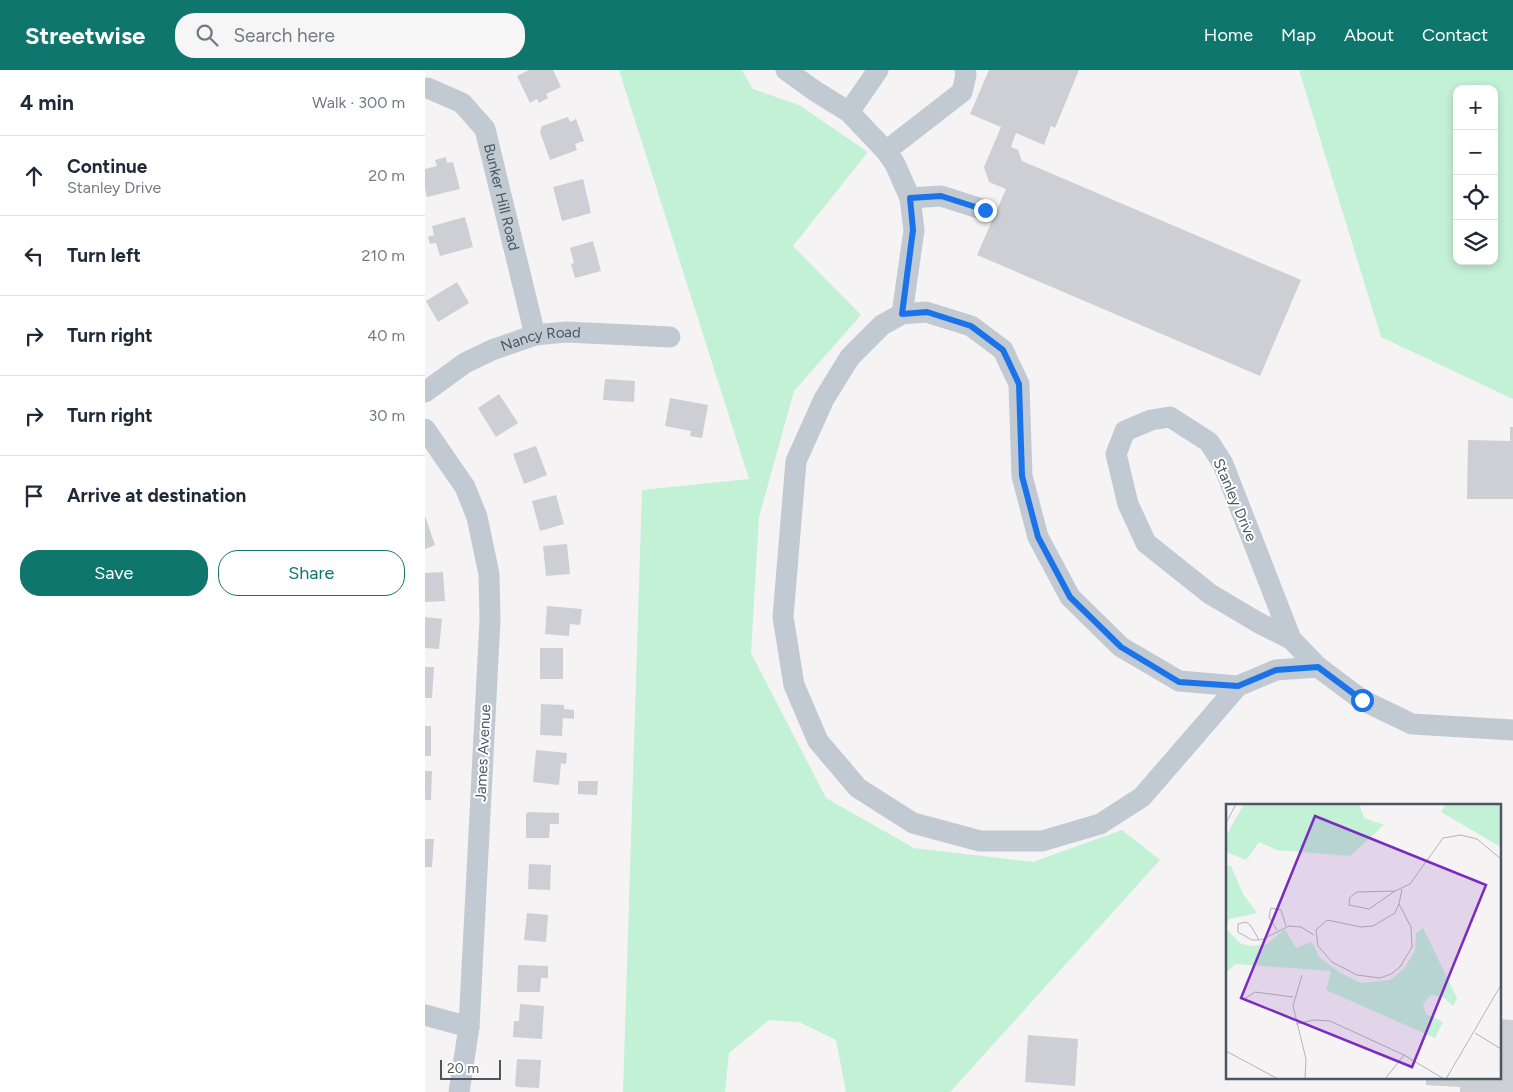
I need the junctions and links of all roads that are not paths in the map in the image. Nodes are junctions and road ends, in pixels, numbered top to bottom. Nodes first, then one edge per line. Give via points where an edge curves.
1 (786, 70) edge
2 (878, 70) edge
3 (965, 70) edge
4 (428, 88) dead end
5 (849, 112) junction
6 (886, 151) junction
7 (910, 198) junction
8 (985, 210) dead end
9 (902, 314) junction
10 (535, 335) junction
11 (670, 336) dead end
12 (425, 392) edge
13 (425, 429) edge
14 (1291, 639) junction
15 (1318, 667) junction
16 (1238, 686) junction
17 (1513, 730) edge
18 (425, 1015) edge
19 (469, 1027) junction
20 (459, 1092) edge

1 - 5 street
2 - 5 street
3 - 6 street via 962,92
4 - 10 street, Bunker Hill Road via 462,103 485,129
5 - 6 street
6 - 7 street
7 - 8 street via 941,196
7 - 9 street via 913,230
9 - 16 street via 927,312 971,326 1003,350 1019,384 1022,476 1038,537 1070,597 1121,647 1179,682
9 - 16 street via 882,325 850,357 824,399 796,461 783,618 794,685 818,741 858,788 913,823 980,841 1042,841 1100,824 1143,797
10 - 11 street, Nancy Road via 566,332
10 - 12 street, Nancy Road via 465,363
13 - 19 street, James Avenue via 465,487 477,517 489,574 490,620
14 - 14 street, Stanley Drive via 1223,464 1209,442 1170,417 1151,420 1125,431 1116,454 1128,504 1146,543 1210,594
14 - 15 street, Stanley Drive
15 - 16 street via 1276,670
15 - 17 street, Stanley Drive via 1362,700 1411,724
18 - 19 street
19 - 20 street, James Avenue

